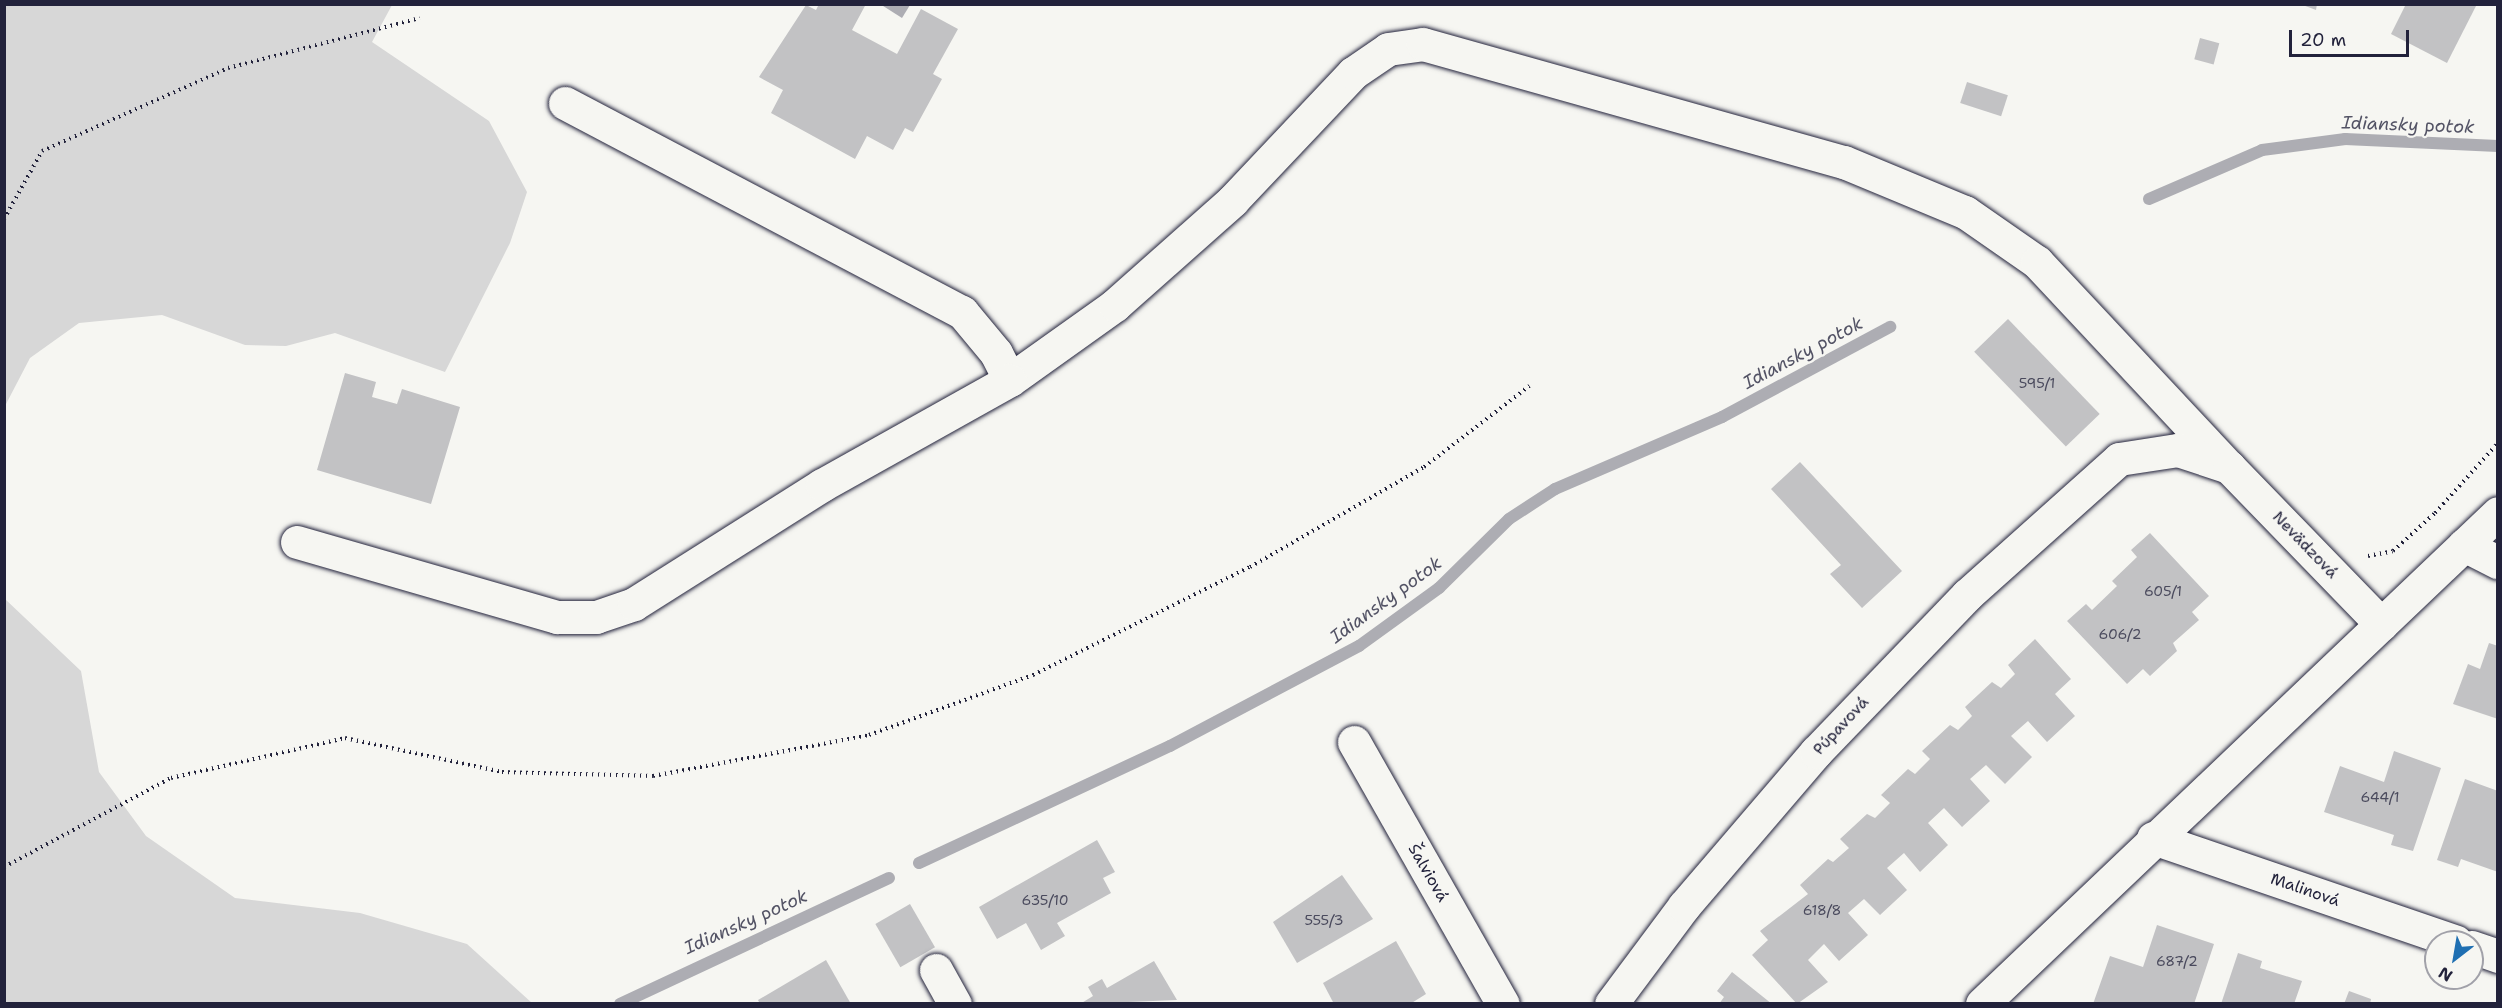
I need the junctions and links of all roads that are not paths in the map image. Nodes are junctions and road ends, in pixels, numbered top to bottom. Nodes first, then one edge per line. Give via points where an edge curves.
1 (565, 103) dead end
2 (1010, 380) junction
3 (2229, 467) junction
4 (2099, 475) joint
5 (2496, 515) edge
6 (297, 542) dead end
7 (2464, 545) junction
8 (2498, 562) edge
9 (2381, 624) junction
10 (1354, 742) dead end
11 (2153, 838) junction
12 (2424, 931) edge
13 (936, 970) dead end
14 (955, 1004) edge
15 (1503, 1004) edge
16 (1611, 1004) edge
17 (1982, 1004) edge

1 - 2 street via 962,312 996,353
2 - 3 street, Nevädzová via 1115,305 1232,201 1353,73 1388,49 1406,45 1438,48 1844,162 1936,198 2001,235 2037,262
2 - 6 street, Nevädzová via 822,485 634,604 596,617 557,617
3 - 4 street, Nevädzová via 2178,450 2153,451 2119,459
3 - 9 street, Nevädzová
4 - 16 street, Púpavová via 1967,595 1816,752 1684,906
5 - 7 street
7 - 8 street
7 - 9 street
9 - 11 street
10 - 15 street, Šalviová
11 - 12 street, Malinová
11 - 17 street
13 - 14 street

